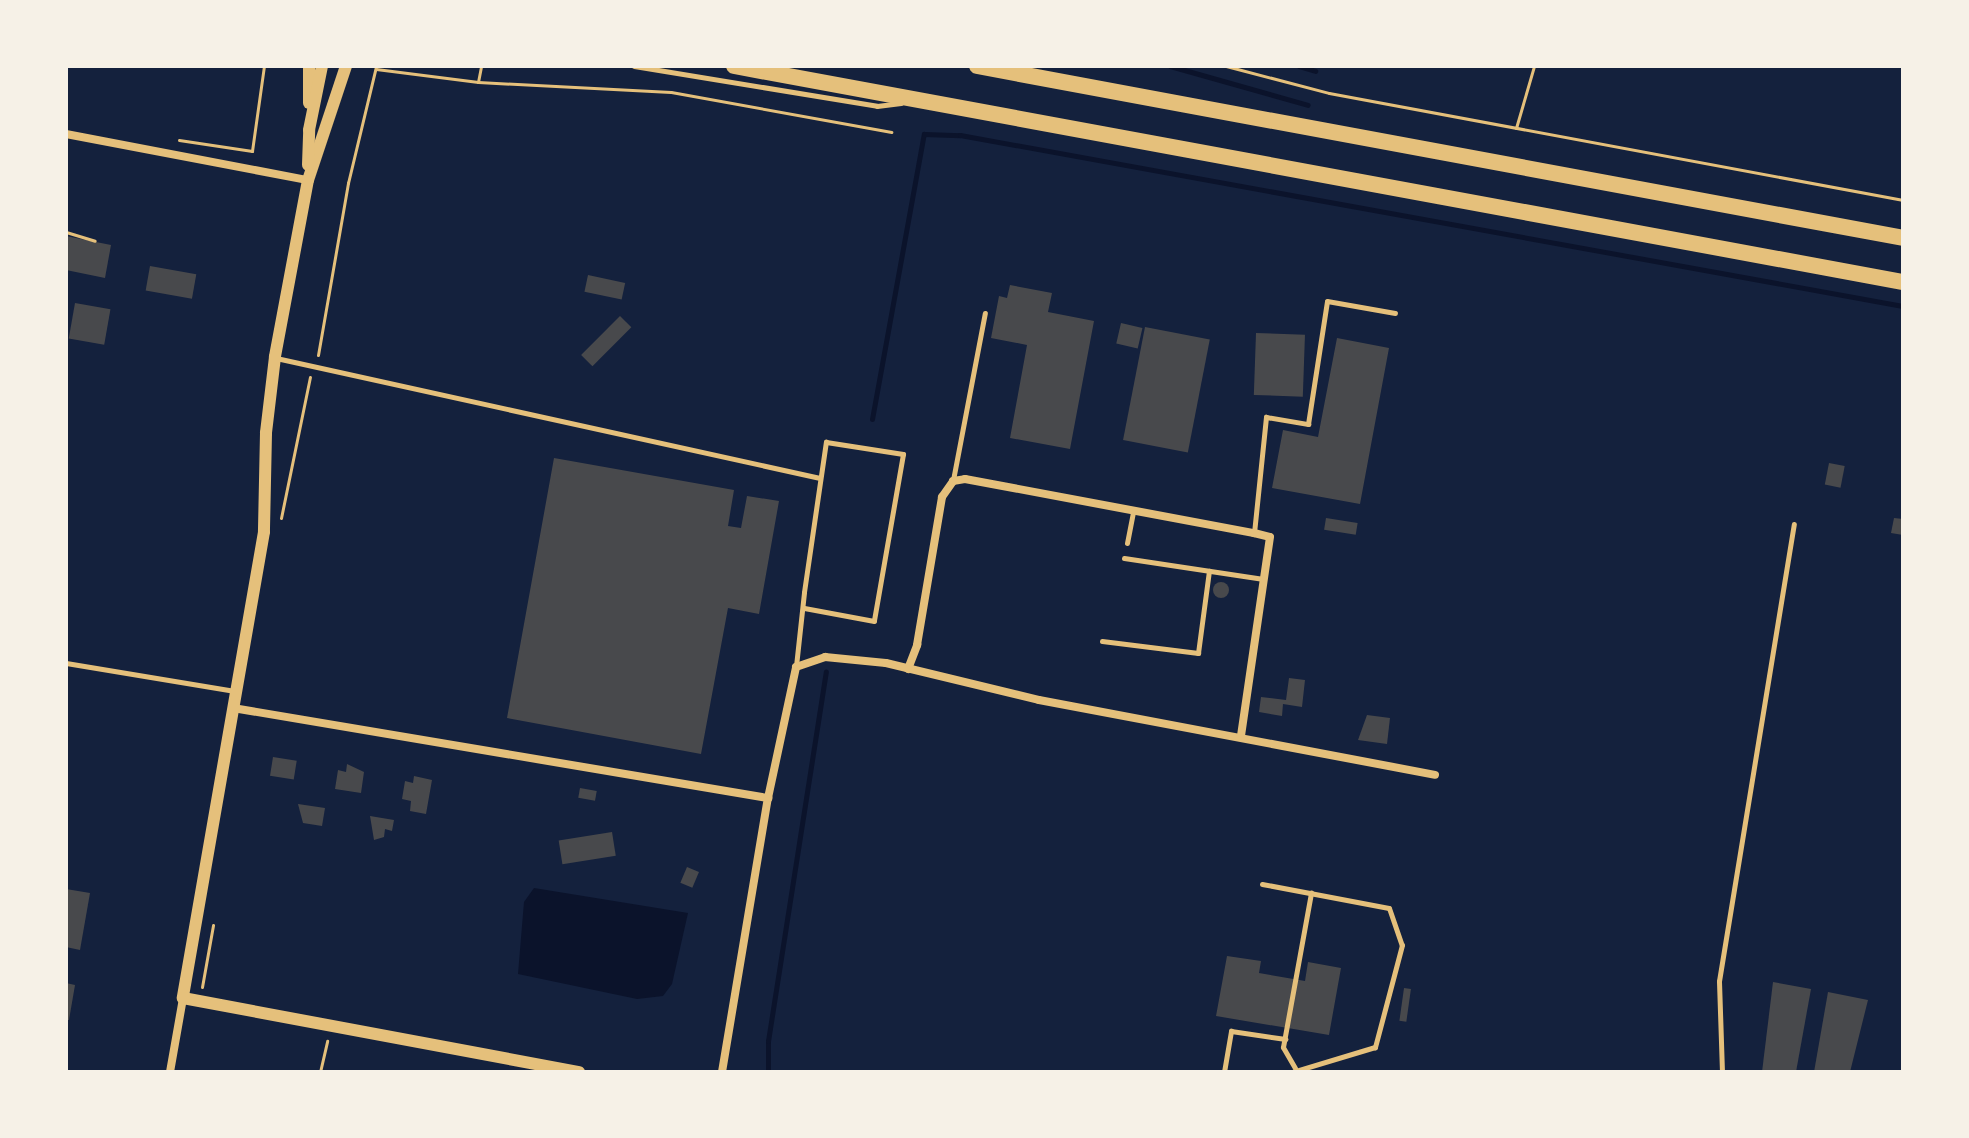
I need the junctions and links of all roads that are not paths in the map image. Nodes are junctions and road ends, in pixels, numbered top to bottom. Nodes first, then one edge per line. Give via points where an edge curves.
1 (309, 66) edge
2 (322, 66) edge
3 (346, 66) edge
4 (634, 66) edge
5 (734, 66) edge
6 (977, 66) edge
7 (1006, 69) edge
8 (920, 100) junction
9 (309, 130) junction
10 (66, 134) edge
11 (308, 180) junction
12 (1903, 238) edge
13 (1903, 282) edge
14 (985, 313) dead end
15 (1395, 313) dead end
16 (275, 357) junction
17 (820, 478) junction
18 (953, 481) junction
19 (1133, 511) junction
20 (1794, 524) dead end
21 (1254, 533) junction
22 (1127, 543) dead end
23 (1124, 558) dead end
24 (1209, 571) junction
25 (1264, 579) junction
26 (804, 608) junction
27 (1102, 641) dead end
28 (66, 663) edge
29 (796, 667) junction
30 (908, 669) junction
31 (236, 691) junction
32 (233, 708) junction
33 (1241, 735) junction
34 (1435, 775) dead end
35 (768, 798) junction
36 (1262, 884) dead end
37 (1311, 893) junction
38 (183, 998) junction
39 (1285, 1039) junction
40 (1294, 1070) edge
41 (170, 1072) edge
42 (579, 1072) edge
43 (722, 1072) edge
44 (1224, 1072) edge
45 (1722, 1072) edge

1 - 9 street
2 - 9 street
3 - 11 street
4 - 8 lane via 877,106
5 - 8 highway
6 - 7 highway
7 - 12 highway
8 - 13 highway
9 - 11 street
10 - 11 street
11 - 16 street
14 - 18 lane
15 - 21 lane via 1327,301 1308,424 1266,417
16 - 17 lane
16 - 31 street via 266,433 264,532
17 - 26 lane
17 - 26 lane via 826,442 903,454 874,621
18 - 19 street
18 - 30 street via 942,497 917,645
19 - 21 street
19 - 22 lane
20 - 45 lane via 1719,981
21 - 25 street via 1270,537
23 - 24 lane
24 - 25 lane
24 - 27 lane via 1198,653
25 - 33 street
26 - 29 lane
28 - 31 lane
29 - 30 street via 825,657
29 - 35 street
30 - 33 street via 1039,700
31 - 32 street
32 - 35 street
32 - 38 street
33 - 34 street
35 - 43 street
36 - 37 lane
37 - 39 lane
37 - 40 lane via 1389,908 1402,945 1375,1047 1365,1055
38 - 41 street
38 - 42 street
39 - 40 lane
39 - 44 lane via 1231,1031

